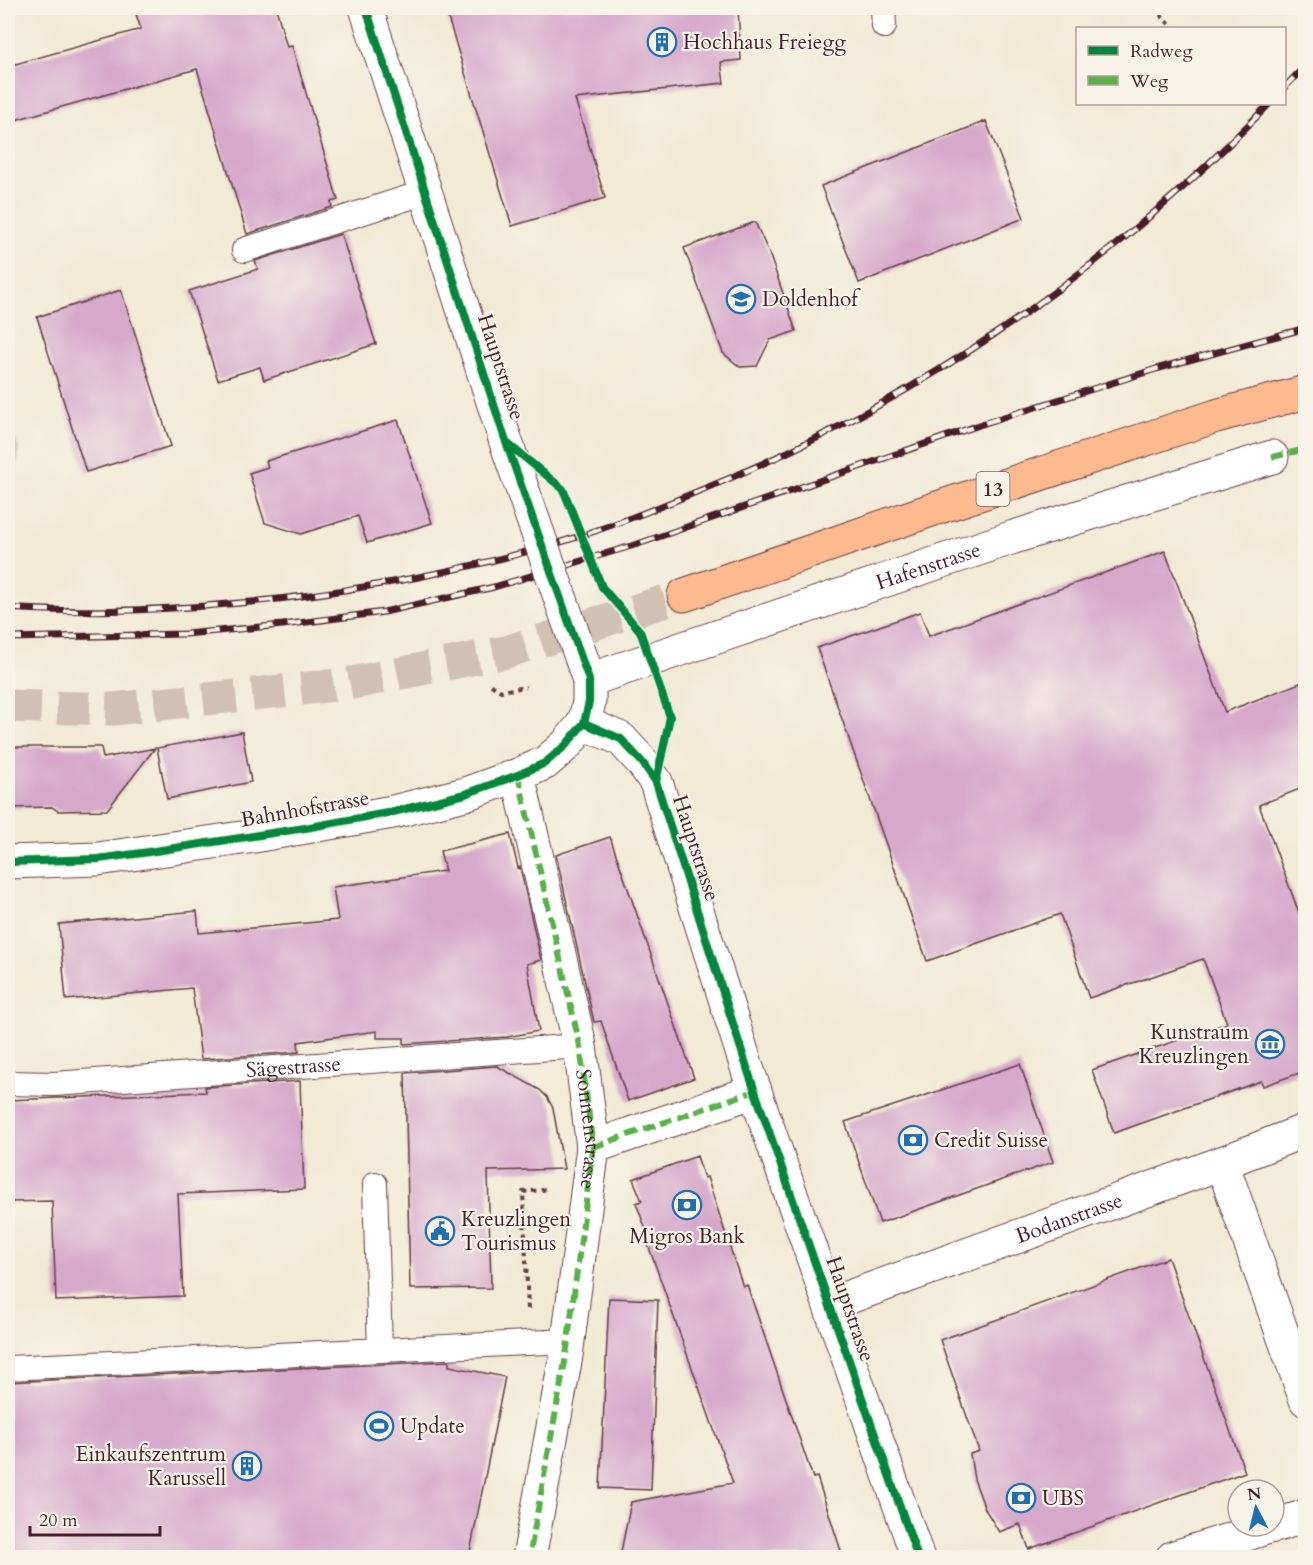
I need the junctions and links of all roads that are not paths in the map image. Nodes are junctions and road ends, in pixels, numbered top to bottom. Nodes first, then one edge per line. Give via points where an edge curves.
1 (366, 8) edge
2 (426, 192) junction
3 (244, 250) dead end
4 (1305, 392) edge
5 (1272, 457) dead end
6 (684, 595) tunnel mouth
7 (589, 680) junction
8 (584, 723) junction
9 (519, 775) junction
10 (8, 862) edge
11 (580, 1046) junction
12 (8, 1083) edge
13 (755, 1091) junction
14 (1305, 1131) edge
15 (593, 1147) junction
16 (1222, 1163) junction
17 (375, 1184) dead end
18 (830, 1304) junction
19 (568, 1341) junction
20 (380, 1350) junction
21 (8, 1368) edge
22 (1305, 1400) edge
23 (1305, 1516) edge
24 (1286, 1522) edge
25 (1234, 1538) edge
26 (529, 1557) edge
27 (918, 1557) edge
28 (1172, 1557) edge

1 - 2 street, Hauptstrasse
2 - 3 lane
2 - 7 street, Hauptstrasse, bridge via 506,442
4 - 6 main road, 13 via 1216,416
5 - 7 street, Hafenstrasse via 1014,537
7 - 8 street, Hauptstrasse
8 - 9 street, Bahnhofstrasse via 545,763
8 - 13 street, Hauptstrasse via 621,739 656,782
9 - 10 street, Bahnhofstrasse via 465,794 393,812 305,828 98,859
9 - 11 street, Sonnenstrasse
11 - 12 lane, Sägestrasse via 66,1083
11 - 15 street, Sonnenstrasse
13 - 15 street
13 - 18 street, Hauptstrasse
14 - 16 street, Bodanstrasse
15 - 19 street, Sonnenstrasse
16 - 18 street, Bodanstrasse
16 - 22 street
17 - 20 lane
18 - 27 street, Hauptstrasse
19 - 20 lane
19 - 26 street, Sonnenstrasse
20 - 21 lane
23 - 24 street
25 - 28 street

